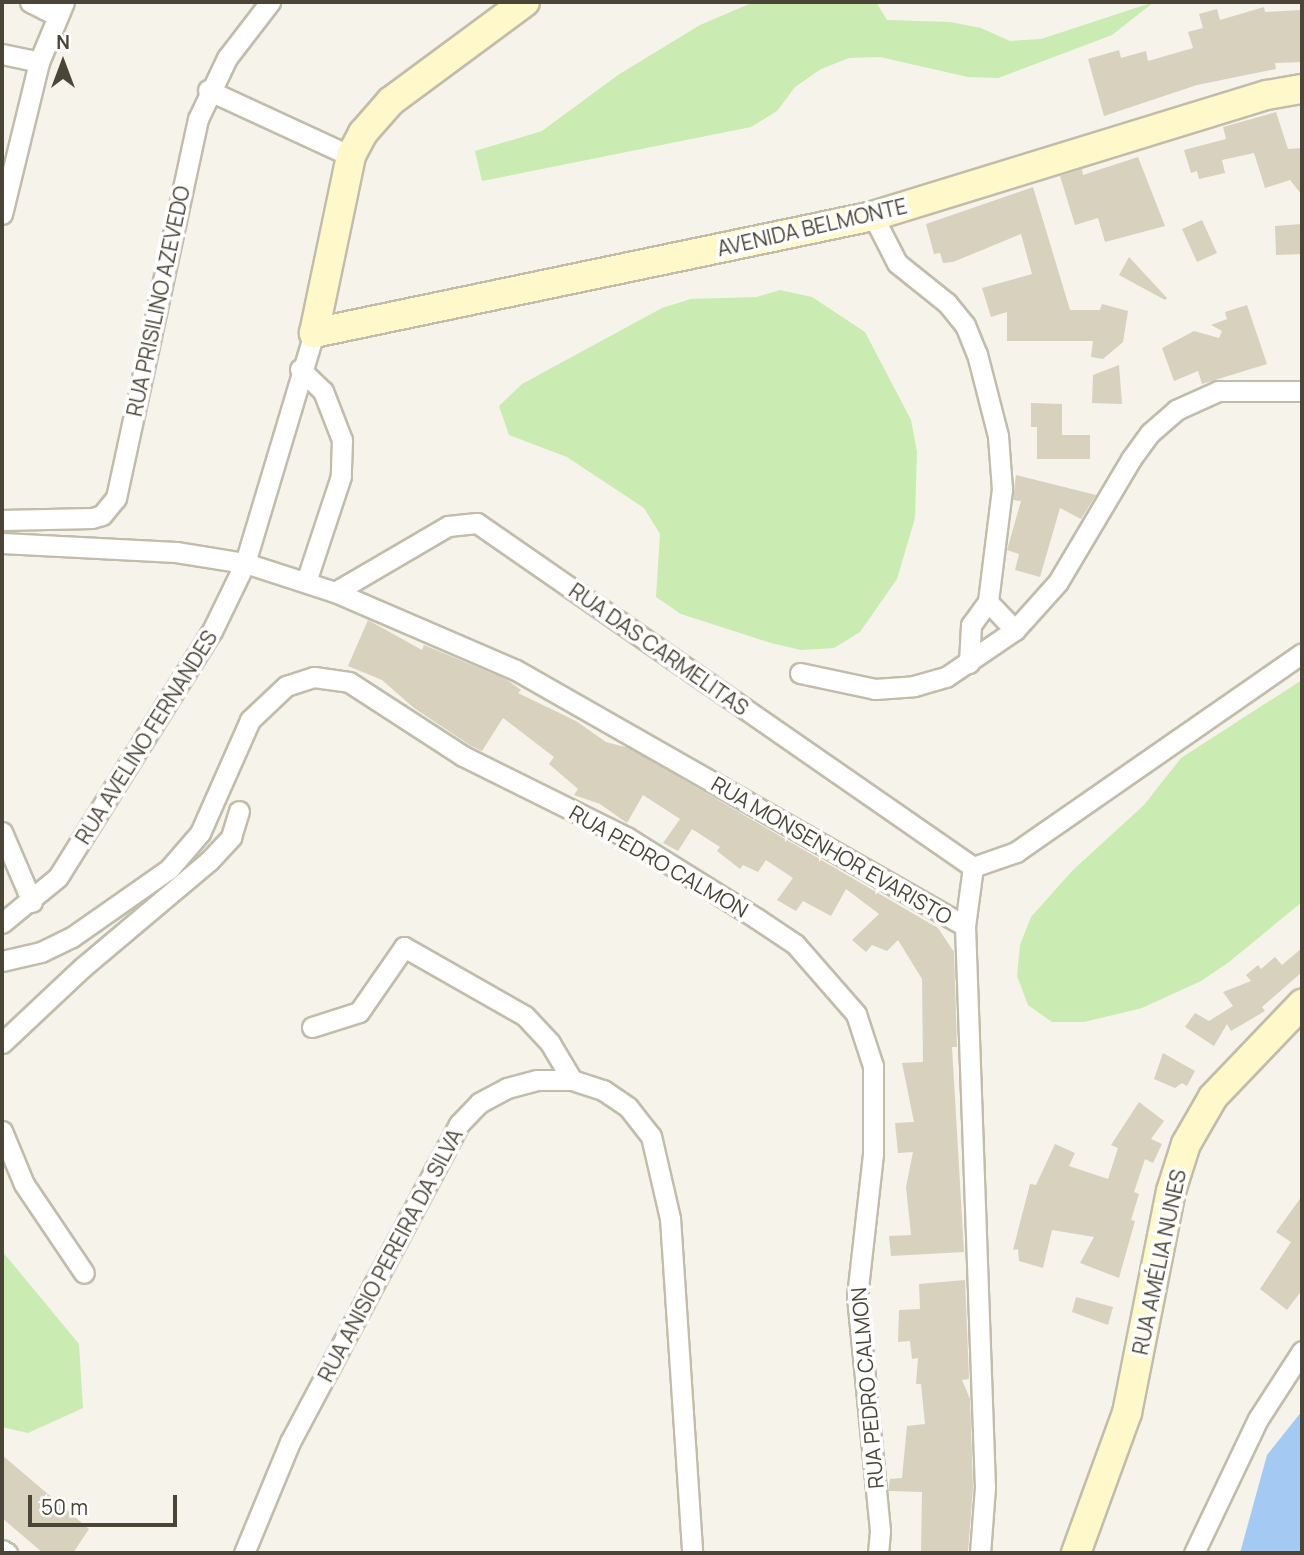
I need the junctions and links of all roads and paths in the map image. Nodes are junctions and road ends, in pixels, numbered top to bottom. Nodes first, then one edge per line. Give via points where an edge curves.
1 (30, 2) edge
2 (270, 2) edge
3 (525, 2) edge
4 (61, 9) edge
5 (2, 54) edge
6 (38, 62) junction
7 (1302, 89) edge
8 (208, 90) junction
9 (351, 156) junction
10 (2, 215) edge
11 (873, 216) junction
12 (314, 333) junction
13 (300, 369) junction
14 (1302, 391) edge
15 (2, 520) edge
16 (2, 543) edge
17 (244, 563) junction
18 (306, 582) junction
19 (335, 592) junction
20 (988, 602) junction
21 (1015, 630) junction
22 (1302, 653) edge
23 (969, 663) junction
24 (800, 673) dead end
25 (239, 811) dead end
26 (2, 832) edge
27 (973, 867) junction
28 (32, 902) junction
29 (2, 923) edge
30 (965, 926) junction
31 (2, 961) edge
32 (1302, 1004) edge
33 (312, 1027) dead end
34 (2, 1043) edge
35 (572, 1080) junction
36 (2, 1131) edge
37 (84, 1273) dead end
38 (1302, 1351) edge
39 (2, 1550) edge
40 (7, 1553) edge
41 (244, 1553) edge
42 (692, 1553) edge
43 (878, 1553) edge
44 (979, 1553) edge
45 (1076, 1553) edge
46 (1194, 1553) edge

1 - 4 street
2 - 8 street, RUA PRISILINO AZEVEDO
3 - 9 street via 391,101 374,117
4 - 6 street
5 - 6 street
6 - 10 street
7 - 11 street, AVENIDA BELMONTE via 1267,95
8 - 9 street
8 - 15 street, RUA PRISILINO AZEVEDO via 190,147 116,498 102,515 92,518
9 - 12 street
11 - 12 street, AVENIDA BELMONTE
11 - 20 street via 897,263 947,303 965,325 984,379 998,436 1002,489
12 - 13 street, RUA AVELINO FERNANDES
13 - 17 street, RUA AVELINO FERNANDES
13 - 18 street via 323,391 342,440 341,476
14 - 21 street via 1218,391 1176,410 1137,450 1058,582
16 - 17 street, RUA MONSENHOR EVARISTO via 176,552
17 - 18 street, RUA MONSENHOR EVARISTO
17 - 28 street, RUA AVELINO FERNANDES via 212,632 121,781 58,877
18 - 19 street, RUA MONSENHOR EVARISTO
19 - 27 street, RUA DAS CARMELITAS via 448,526 477,523
19 - 30 street, RUA MONSENHOR EVARISTO via 516,670
20 - 21 street
20 - 23 street via 968,635
21 - 23 street
22 - 27 street via 1016,852
23 - 24 street via 946,677 914,686 874,689
25 - 34 street via 231,837 218,852
26 - 28 street
27 - 30 street
28 - 29 street, RUA AVELINO FERNANDES
30 - 44 street, RUA MONSENHOR EVARISTO via 985,1487
31 - 43 street, RUA PEDRO CALMON via 41,952 72,937 169,869 200,833 250,720 286,686 314,677 349,682 463,757 628,838 757,918 794,944 856,1014 873,1066 873,1154 857,1296 880,1531
32 - 45 street, RUA AMÉLIA NUNES via 1213,1097 1186,1144 1171,1191 1127,1413
33 - 35 street via 359,1012 404,947 525,1016 550,1043
35 - 41 street, RUA ANISIO PEREIRA DA SILVA via 537,1080 507,1088 479,1103 459,1124 290,1442
35 - 42 street, RUA ANISIO PEREIRA DA SILVA via 603,1090 628,1107 651,1136 662,1179 670,1217
36 - 37 street via 24,1184
38 - 46 street via 1258,1419
39 - 40 street

